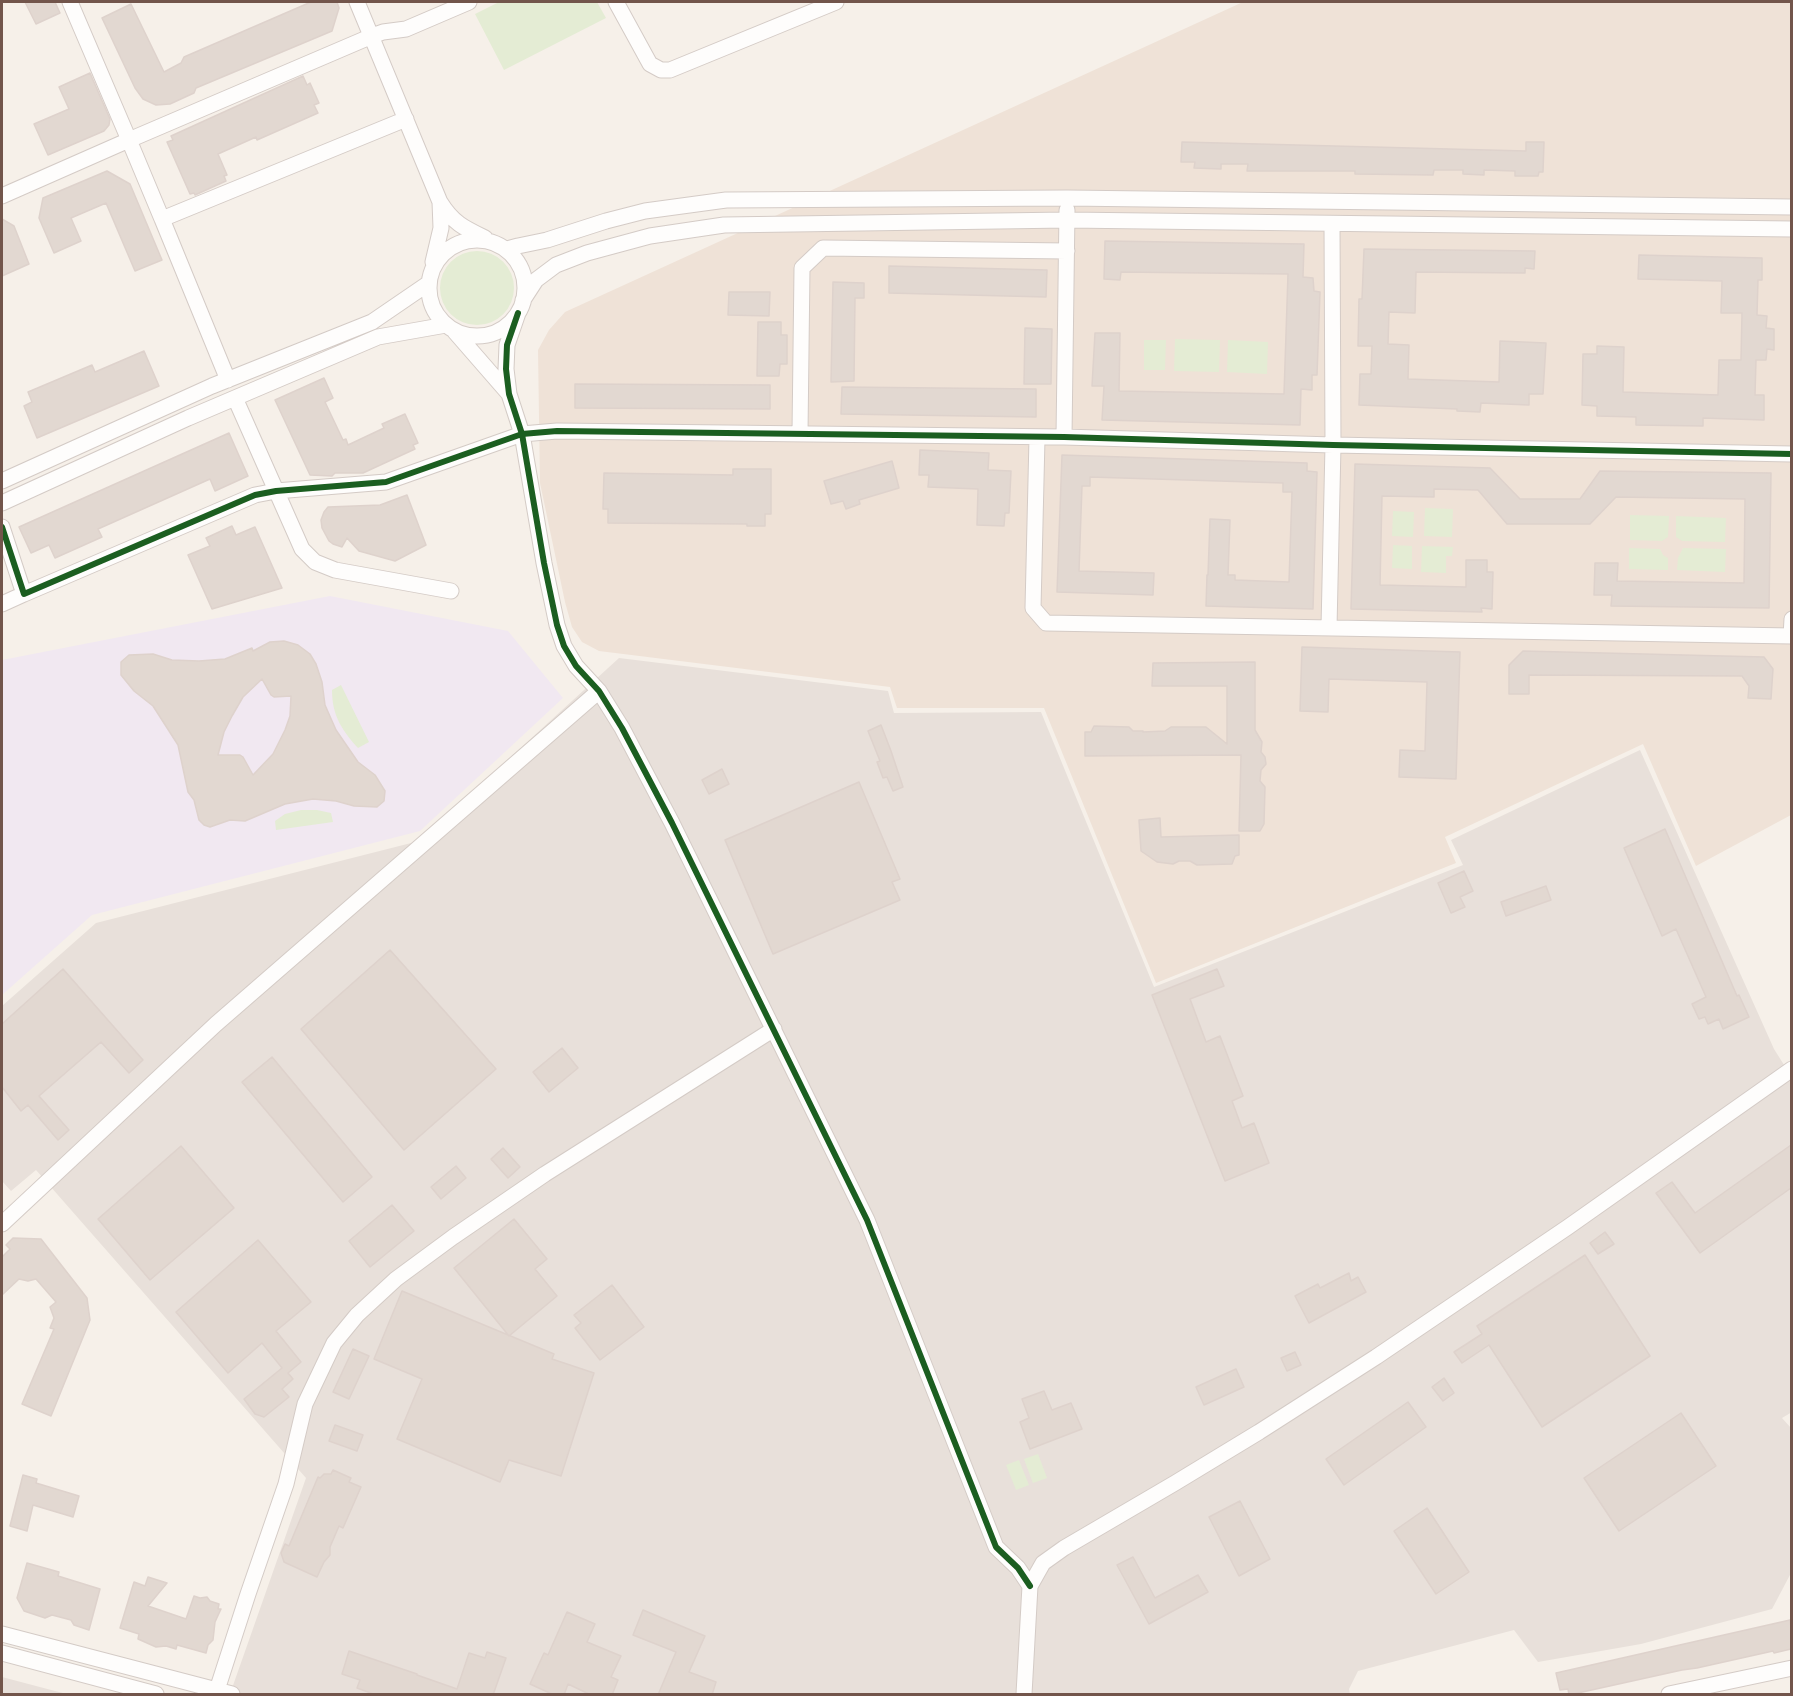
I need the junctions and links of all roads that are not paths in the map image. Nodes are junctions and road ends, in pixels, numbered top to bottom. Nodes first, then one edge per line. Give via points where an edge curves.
1 (70, 2) edge
2 (357, 2) edge
3 (469, 2) edge
4 (616, 2) edge
5 (836, 2) edge
6 (372, 36) junction
7 (406, 119) junction
8 (129, 140) junction
9 (2, 196) edge
10 (1067, 198) junction
11 (440, 202) junction
12 (1791, 207) edge
13 (162, 219) junction
14 (1067, 219) junction
15 (1332, 224) junction
16 (1791, 229) edge
17 (492, 242) junction
18 (507, 249) junction
19 (1068, 251) junction
20 (430, 279) junction
21 (520, 306) junction
22 (449, 327) junction
23 (228, 380) junction
24 (509, 394) junction
25 (235, 398) junction
26 (800, 433) junction
27 (522, 434) junction
28 (1064, 437) junction
29 (1037, 438) junction
30 (1333, 445) junction
31 (1791, 454) edge
32 (2, 481) edge
33 (276, 491) junction
34 (2, 503) edge
35 (2, 527) edge
36 (451, 591) dead end
37 (24, 594) junction
38 (2, 604) edge
39 (1791, 619) edge
40 (1329, 628) junction
41 (1791, 636) edge
42 (599, 691) junction
43 (774, 1029) junction
44 (1791, 1069) edge
45 (2, 1224) edge
46 (1030, 1586) junction
47 (2, 1634) edge
48 (2, 1653) edge
49 (1791, 1668) edge
50 (217, 1690) junction
51 (156, 1695) edge
52 (232, 1695) edge
53 (1024, 1695) edge
54 (1669, 1695) edge

1 - 8 street
2 - 6 street
3 - 6 street via 406,29
4 - 5 street via 650,64 670,70
6 - 7 street
6 - 8 street
7 - 11 street
7 - 13 street
8 - 9 street
8 - 13 street
10 - 12 street
10 - 14 street
10 - 18 street via 726,200 645,211
11 - 17 street via 464,228
11 - 20 street via 441,228
13 - 23 street
14 - 15 street
14 - 19 street
14 - 21 street via 724,225 685,230 616,244 556,265 536,280
15 - 16 street
15 - 30 street
17 - 18 street
17 - 20 street via 474,239 455,244 439,257
18 - 21 street via 522,272 525,286
19 - 26 street via 823,248 802,268
19 - 28 street
20 - 22 street via 432,306
20 - 23 street via 372,322
21 - 22 street via 503,328 483,335 462,334
21 - 24 street via 507,345
22 - 24 street
22 - 25 street via 378,337
23 - 32 street
24 - 27 street
25 - 33 street
25 - 34 street
26 - 27 street
26 - 29 street
27 - 33 street via 386,482
27 - 42 street via 557,625 576,666
28 - 29 street
28 - 30 street
29 - 40 street via 1033,608 1046,623
30 - 31 street
30 - 40 street
33 - 36 street via 302,549 315,562 344,572
33 - 37 street via 240,501
35 - 37 street
37 - 38 street
39 - 41 street
40 - 41 street
42 - 43 street via 672,823
42 - 45 street via 216,1024
43 - 46 street via 867,1220 996,1547
43 - 50 street via 453,1237 396,1279 357,1315 334,1343 305,1404 286,1484
44 - 46 street via 1376,1357 1064,1548 1043,1563
46 - 53 street
47 - 50 street
48 - 51 street
49 - 54 street
50 - 52 street

